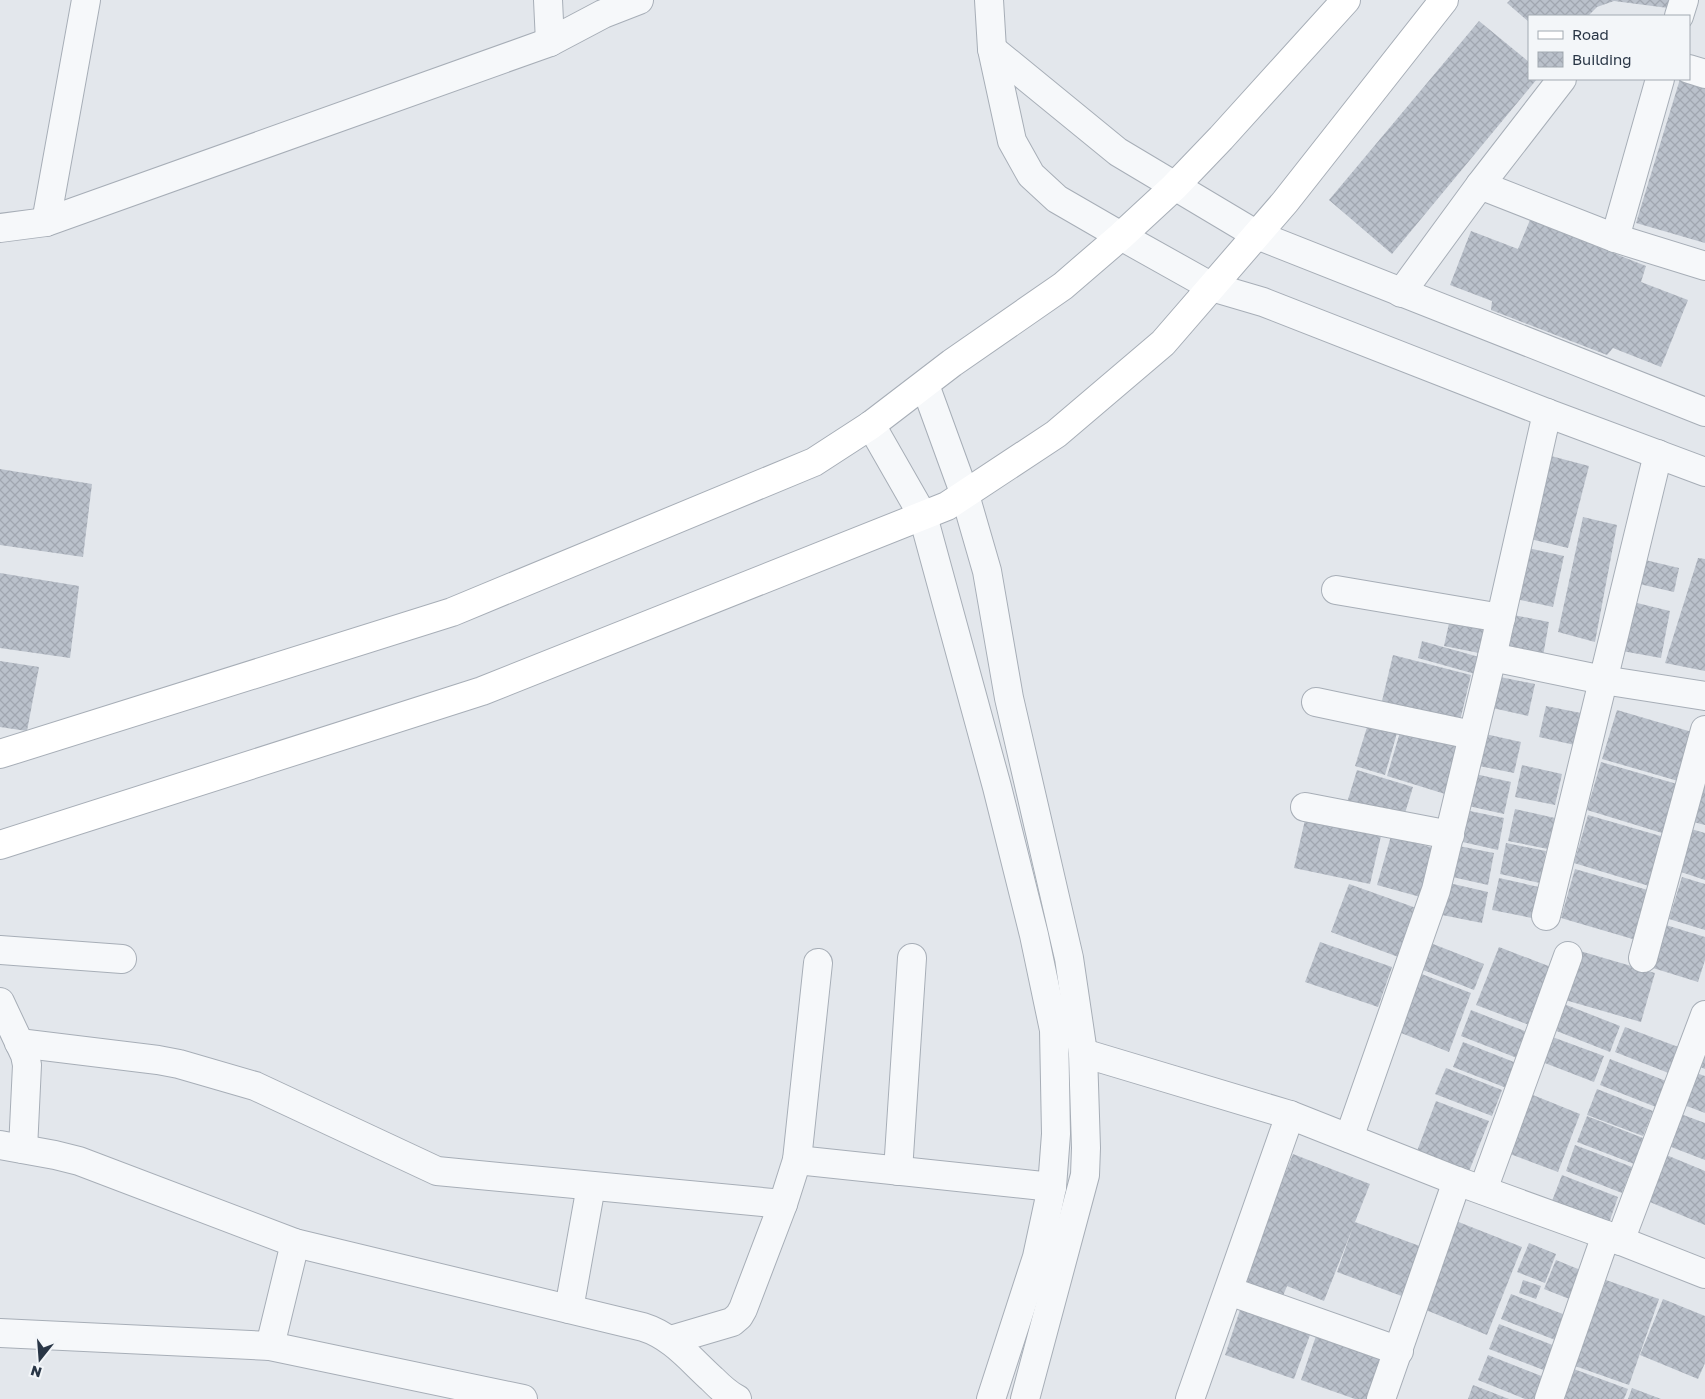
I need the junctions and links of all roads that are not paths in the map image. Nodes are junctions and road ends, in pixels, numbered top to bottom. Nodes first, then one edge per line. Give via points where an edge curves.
1 (86, 0) edge
2 (548, 0) edge
3 (639, 0) edge
4 (989, 0) edge
5 (1346, 0) edge
6 (1444, 0) edge
7 (1684, 0) edge
8 (1679, 15) edge
9 (550, 42) junction
10 (992, 49) junction
11 (1690, 69) edge
12 (1705, 74) edge
13 (1561, 80) edge
14 (1660, 80) edge
15 (1480, 185) junction
16 (1174, 187) junction
17 (46, 222) junction
18 (0, 228) edge
19 (1257, 235) junction
20 (1121, 236) junction
21 (1615, 238) junction
22 (1705, 266) edge
23 (1212, 286) junction
24 (1401, 293) junction
25 (925, 385) junction
26 (1705, 412) edge
27 (1547, 414) junction
28 (871, 425) junction
29 (1658, 454) junction
30 (1705, 472) edge
31 (965, 494) junction
32 (922, 516) junction
33 (1336, 590) dead end
34 (1501, 618) junction
35 (1492, 657) junction
36 (1603, 680) junction
37 (1705, 696) edge
38 (1316, 702) dead end
39 (1705, 730) edge
40 (1472, 735) junction
41 (0, 754) edge
42 (1305, 807) dead end
43 (1450, 834) junction
44 (0, 845) edge
45 (1546, 916) dead end
46 (0, 950) edge
47 (1568, 956) dead end
48 (912, 958) dead end
49 (1643, 958) dead end
50 (122, 959) dead end
51 (818, 963) dead end
52 (1705, 1015) edge
53 (7, 1021) edge
54 (1082, 1053) junction
55 (1290, 1115) junction
56 (1349, 1138) junction
57 (12, 1147) edge
58 (796, 1160) junction
59 (898, 1171) junction
60 (1456, 1181) junction
61 (590, 1186) junction
62 (1052, 1187) junction
63 (1483, 1190) junction
64 (783, 1204) junction
65 (1613, 1238) junction
66 (295, 1243) junction
67 (1705, 1274) edge
68 (1229, 1292) junction
69 (569, 1309) junction
70 (0, 1333) edge
71 (670, 1340) junction
72 (270, 1346) junction
73 (1399, 1351) junction
74 (730, 1398) edge
75 (523, 1399) edge
76 (991, 1399) edge
77 (1025, 1399) edge
78 (1190, 1399) edge
79 (1381, 1399) edge
80 (1548, 1399) edge

1 - 17 street
2 - 9 street
3 - 9 street via 603,14
4 - 10 street
5 - 16 main road
6 - 19 main road
7 - 8 street
9 - 17 street
10 - 16 street via 1118,152
10 - 20 street via 1012,141 1031,175 1057,199
11 - 12 street
13 - 15 street
14 - 21 street
15 - 21 street
15 - 24 street
16 - 19 street
16 - 20 main road
17 - 18 street
19 - 23 main road
19 - 24 street
20 - 23 street
20 - 25 main road via 1063,286
21 - 22 street
23 - 27 street via 1263,302
23 - 31 main road via 1163,343 1063,428
24 - 26 street
25 - 28 main road
25 - 31 street
27 - 29 street
27 - 34 street
28 - 32 street
28 - 41 main road via 814,462 452,612
29 - 30 street
29 - 36 street
31 - 32 main road
31 - 54 street via 987,571 1009,698 1069,958
32 - 44 main road via 482,691
32 - 62 street via 999,796 1054,1030 1056,1134
33 - 34 street
34 - 35 street
35 - 36 street
35 - 40 street
36 - 37 street
36 - 45 street
38 - 40 street
39 - 49 street
40 - 43 street
42 - 43 street
43 - 56 street via 1436,890
46 - 50 street
47 - 63 street
48 - 59 street
51 - 58 street
52 - 65 street
53 - 57 street via 27,1065
53 - 61 street via 255,1086 437,1171
54 - 55 street
54 - 77 street via 1085,1175
55 - 56 street
55 - 68 street
56 - 60 street
57 - 66 street via 79,1162
58 - 59 street
58 - 64 street
59 - 62 street
60 - 63 street
60 - 73 street
61 - 64 street
61 - 69 street
62 - 76 street via 1037,1257
63 - 65 street
64 - 71 street via 739,1316 732,1322
65 - 67 street
65 - 80 street
66 - 69 street
66 - 72 street
68 - 73 street
68 - 78 street
69 - 71 street via 657,1331
70 - 72 street
71 - 74 street
72 - 75 street
73 - 79 street

